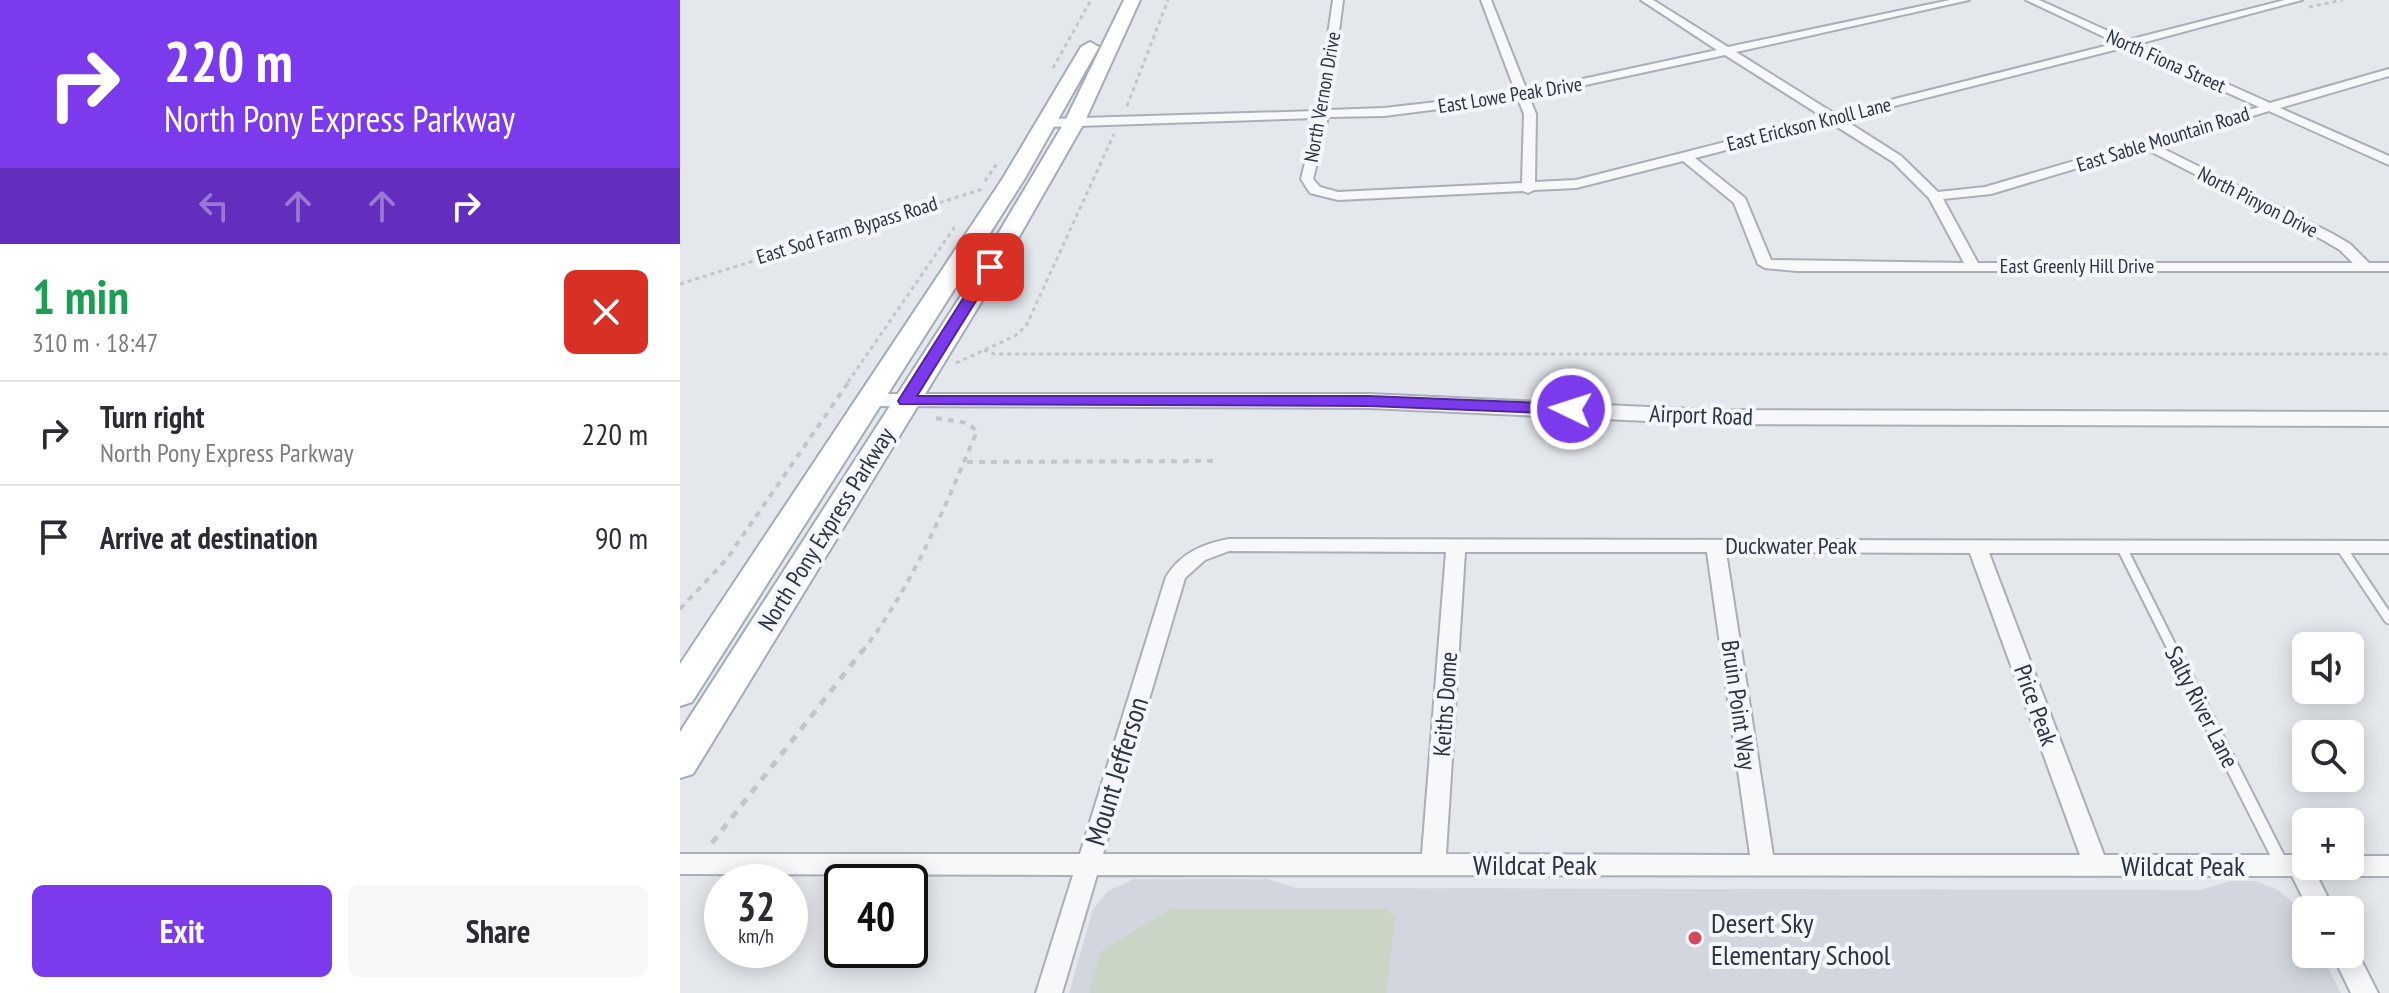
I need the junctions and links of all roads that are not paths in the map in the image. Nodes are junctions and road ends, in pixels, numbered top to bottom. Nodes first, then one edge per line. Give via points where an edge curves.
1 (1115, 0) edge
2 (1132, 0) edge
3 (1338, 0) edge
4 (1486, 0) edge
5 (1646, 0) edge
6 (1964, 0) edge
7 (2031, 0) edge
8 (2297, 0) edge
9 (2127, 43) junction
10 (1730, 52) junction
11 (2388, 74) edge
12 (1525, 95) junction
13 (2269, 107) junction
14 (1322, 115) junction
15 (1834, 117) junction
16 (1061, 123) junction
17 (2145, 144) junction
18 (1685, 156) junction
19 (2389, 161) edge
20 (1528, 189) junction
21 (1315, 190) joint
22 (1935, 196) junction
23 (1973, 266) junction
24 (2365, 267) junction
25 (2389, 267) edge
26 (869, 401) junction
27 (921, 401) junction
28 (2389, 419) edge
29 (1456, 545) junction
30 (1715, 545) junction
31 (1977, 545) junction
32 (2341, 547) junction
33 (2389, 547) edge
34 (2122, 548) junction
35 (1195, 556) joint
36 (2389, 619) edge
37 (680, 692) edge
38 (680, 763) edge
39 (688, 864) edge
40 (1088, 864) junction
41 (1433, 864) junction
42 (1763, 865) junction
43 (2096, 865) junction
44 (2291, 866) junction
45 (2389, 866) edge
46 (2312, 896) edge
47 (2352, 968) edge
48 (1049, 993) edge
49 (2365, 993) edge

1 - 16 main road, North Pony Express Parkway
2 - 16 main road, North Pony Express Parkway
3 - 14 street, North Vernon Drive
4 - 12 street
5 - 10 street
6 - 10 street, East Lowe Peak Drive
7 - 9 street, North Fiona Street
8 - 9 street, East Erickson Knoll Lane
9 - 13 street, North Fiona Street
9 - 15 street, East Erickson Knoll Lane
10 - 12 street, East Lowe Peak Drive
10 - 15 street
11 - 13 street, East Sable Mountain Road
12 - 14 street, East Lowe Peak Drive
12 - 20 street via 1530,114
13 - 17 street, East Sable Mountain Road
13 - 19 street, North Fiona Street
14 - 16 street, East Lowe Peak Drive
14 - 21 street, North Vernon Drive via 1307,179
15 - 18 street, East Erickson Knoll Lane
15 - 22 street via 1897,159
16 - 26 main road, North Pony Express Parkway via 1014,178
16 - 27 main road, North Pony Express Parkway
17 - 22 street, East Sable Mountain Road via 1986,191
17 - 24 street, North Pinyon Drive via 2328,237
18 - 20 street, East Erickson Knoll Lane via 1576,184
18 - 23 street, East Greenly Hill Drive via 1740,201 1765,264
20 - 21 street, East Erickson Knoll Lane via 1338,196
22 - 23 street
23 - 24 street, East Greenly Hill Drive
24 - 25 street, East Greenly Hill Drive
26 - 27 street, Airport Road
26 - 37 main road, North Pony Express Parkway
27 - 28 street, Airport Road via 1385,401 1712,417
27 - 38 main road, North Pony Express Parkway
29 - 30 street, Duckwater Peak
29 - 35 street, Duckwater Peak via 1229,545
29 - 41 street, Keiths Dome
30 - 31 street, Duckwater Peak
30 - 42 street, Bruin Point Way
31 - 34 street, Duckwater Peak
31 - 43 street, Price Peak
32 - 33 street, Duckwater Peak
32 - 34 street, Duckwater Peak
32 - 36 lane
34 - 44 lane, Salty River Lane
35 - 40 street, Mount Jefferson via 1176,577
39 - 40 street, Wildcat Peak
40 - 41 street, Wildcat Peak
40 - 48 street, Mount Jefferson
41 - 42 street, Wildcat Peak
42 - 43 street, Wildcat Peak
43 - 44 street, Wildcat Peak
44 - 45 street, Wildcat Peak
44 - 46 street
47 - 49 street

